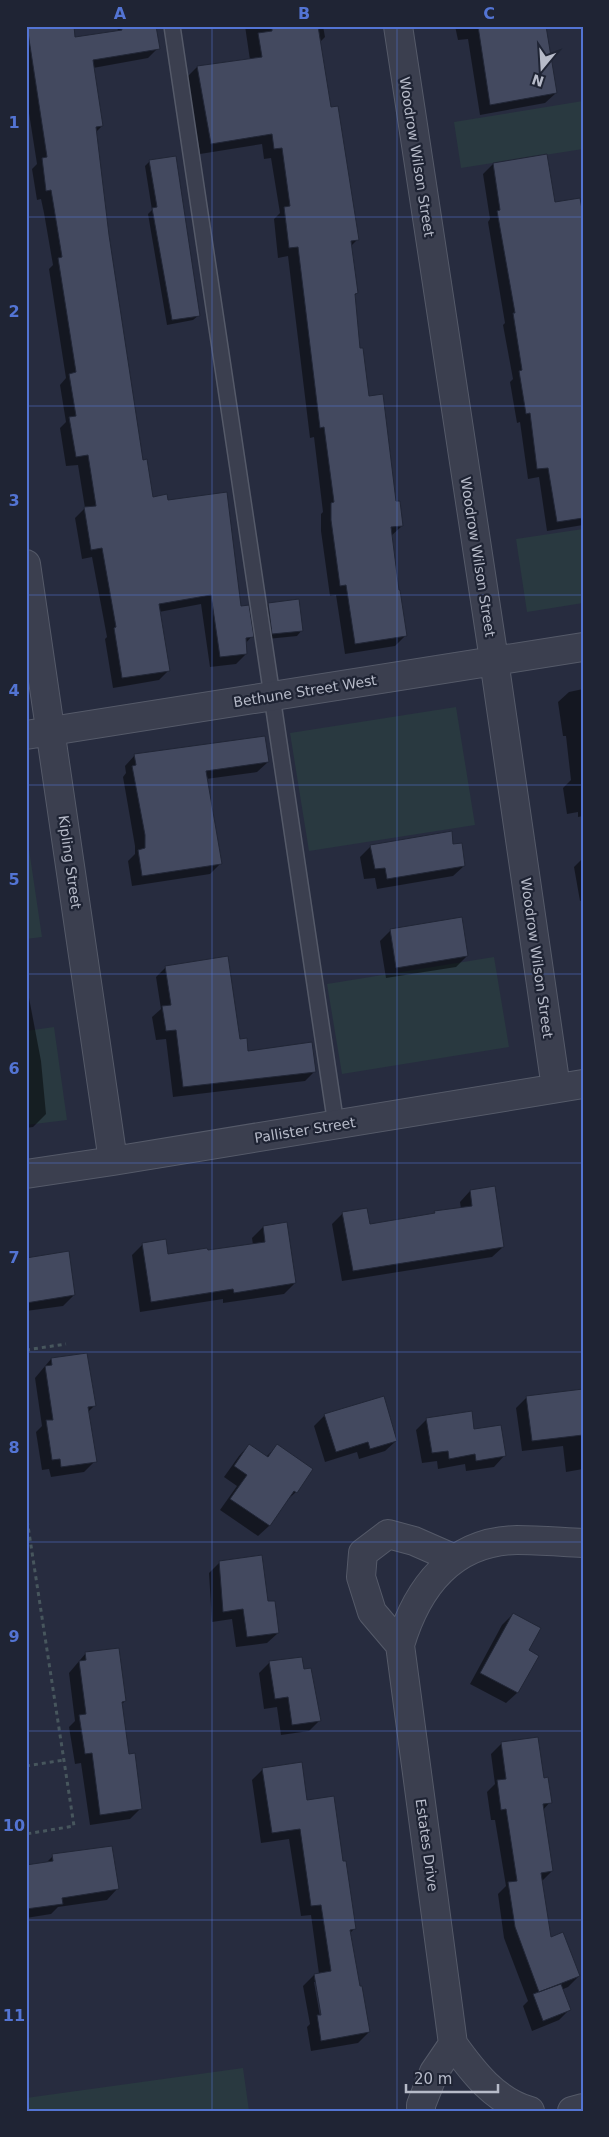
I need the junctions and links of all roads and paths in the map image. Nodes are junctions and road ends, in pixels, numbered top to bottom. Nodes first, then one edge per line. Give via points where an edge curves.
1 (172, 26) edge
2 (398, 26) edge
3 (26, 564) edge
4 (583, 647) edge
5 (494, 660) junction
6 (272, 696) junction
7 (39, 733) edge
8 (583, 1084) edge
9 (556, 1088) junction
10 (336, 1124) junction
11 (113, 1162) junction
12 (26, 1174) edge
13 (66, 1344) dead end
14 (26, 1350) edge
15 (26, 1513) edge
16 (583, 1542) edge
17 (455, 1559) junction
18 (400, 1645) junction
19 (64, 1760) junction
20 (26, 1766) edge
21 (26, 1834) edge
22 (453, 2044) junction
23 (583, 2108) edge
24 (421, 2111) edge
25 (530, 2111) edge
26 (572, 2111) edge

1 - 6 lane
2 - 5 street, Woodrow Wilson Street
3 - 7 street, Kipling Street
4 - 5 street, Bethune Street West
5 - 6 street, Bethune Street West
5 - 9 street, Woodrow Wilson Street
6 - 7 street, Bethune Street West
6 - 10 lane
7 - 11 street, Kipling Street
8 - 9 street, Pallister Street
9 - 10 street, Pallister Street
10 - 11 street, Pallister Street
11 - 12 street, Pallister Street
13 - 14 path
15 - 19 path
16 - 17 street, Estates Drive via 516,1540 472,1550
17 - 18 street, Estates Drive via 435,1576 416,1604
17 - 18 street via 414,1541 388,1534 362,1553 361,1577 372,1612
18 - 22 street, Estates Drive
19 - 20 path
19 - 21 path via 74,1826
22 - 24 street via 434,2072
22 - 25 street, Estates Drive via 472,2070 498,2095
23 - 26 street

